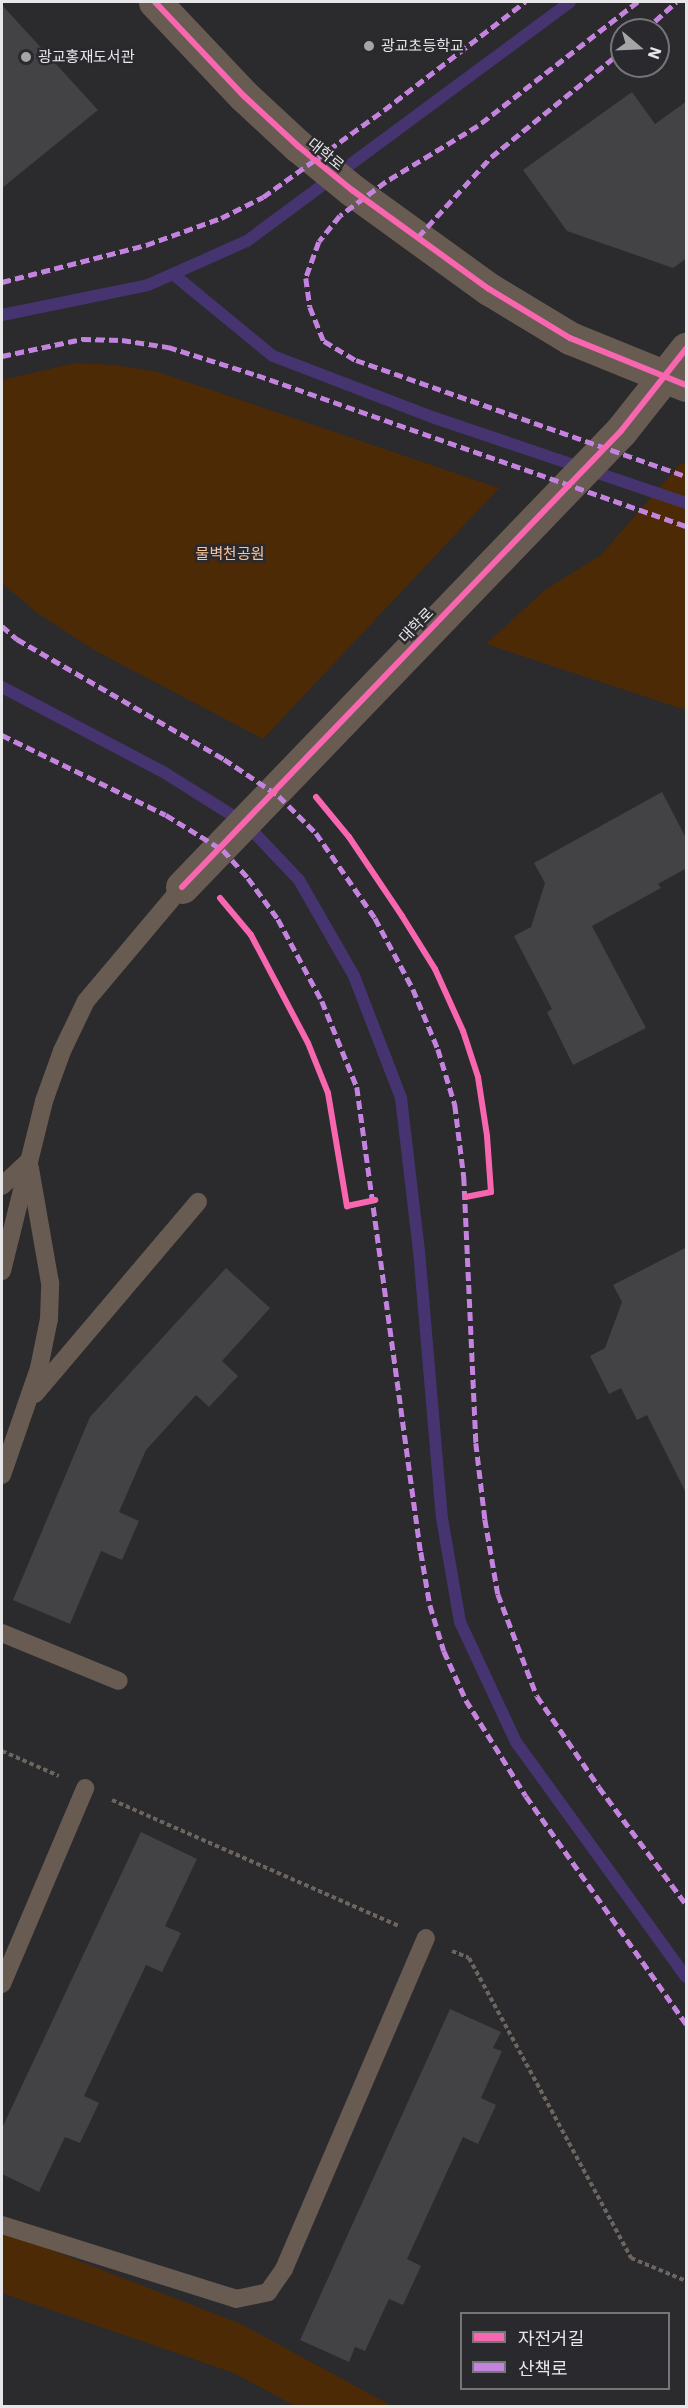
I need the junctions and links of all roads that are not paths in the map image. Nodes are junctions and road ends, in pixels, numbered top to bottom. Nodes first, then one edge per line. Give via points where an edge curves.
1 (155, 2) edge
2 (687, 349) edge
3 (676, 382) edge
4 (182, 887) joint
5 (29, 1161) junction
6 (2, 1186) edge
7 (198, 1202) dead end
8 (2, 1271) edge
9 (28, 1402) junction
10 (2, 1475) edge
11 (2, 1633) edge
12 (119, 1681) dead end
13 (85, 1788) dead end
14 (426, 1938) dead end
15 (2, 1984) edge
16 (2, 2225) edge

1 - 3 street, 대학로 via 228,80 352,190 489,289 570,338
2 - 3 street
3 - 4 street, 대학로 via 543,510
4 - 5 lane via 86,1002 44,1101
5 - 6 lane
5 - 8 lane
5 - 9 lane via 50,1283 49,1318
7 - 9 lane
9 - 10 lane
11 - 12 lane
13 - 15 lane
14 - 16 lane via 284,2269 268,2292 237,2300

